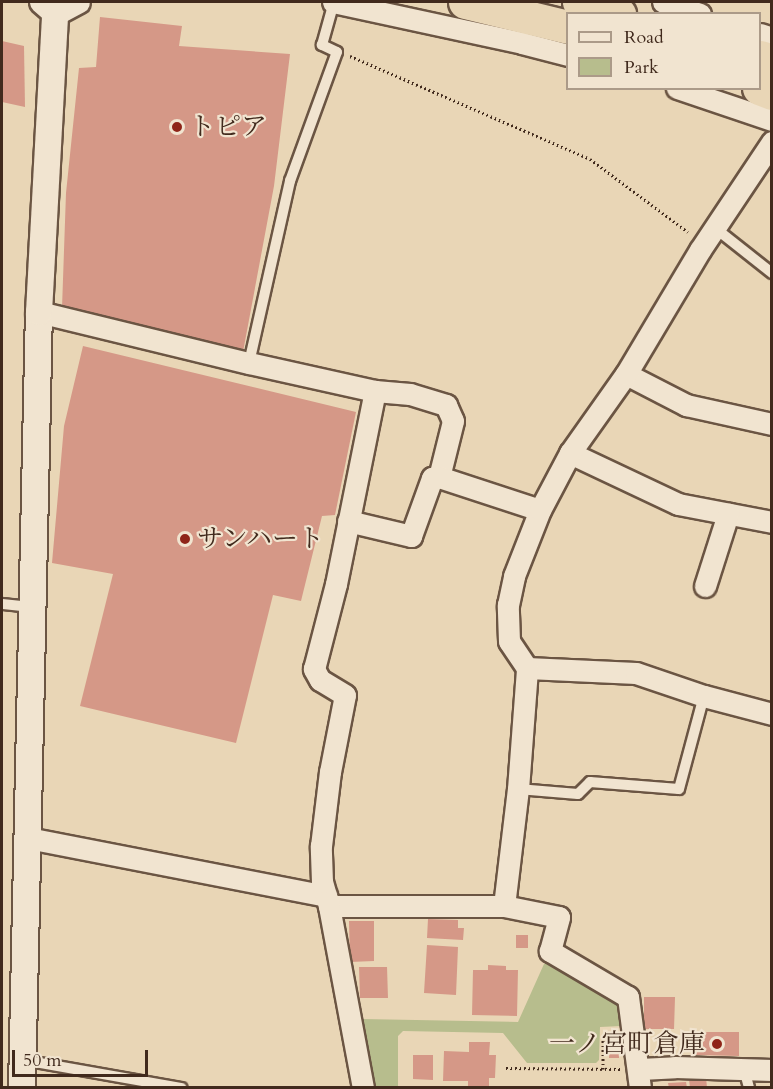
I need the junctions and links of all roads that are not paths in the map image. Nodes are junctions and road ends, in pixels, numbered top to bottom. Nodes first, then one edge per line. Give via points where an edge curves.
1 (80, 2) edge
2 (334, 2) edge
3 (465, 2) edge
4 (579, 2) edge
5 (663, 2) edge
6 (50, 6) edge
7 (612, 12) edge
8 (694, 12) edge
9 (566, 27) edge
10 (566, 55) edge
11 (683, 90) edge
12 (771, 120) edge
13 (771, 142) edge
14 (710, 236) junction
15 (771, 273) edge
16 (39, 312) junction
17 (249, 363) junction
18 (626, 374) junction
19 (375, 391) junction
20 (771, 424) edge
21 (570, 453) junction
22 (439, 477) junction
23 (540, 510) junction
24 (728, 514) junction
25 (348, 521) junction
26 (771, 522) edge
27 (705, 586) dead end
28 (2, 604) edge
29 (33, 607) junction
30 (527, 668) junction
31 (704, 696) junction
32 (771, 714) edge
33 (518, 789) junction
34 (28, 838) junction
35 (328, 901) junction
36 (504, 906) junction
37 (23, 1060) junction
38 (771, 1070) edge
39 (640, 1078) edge
40 (746, 1078) edge
41 (22, 1088) edge
42 (182, 1088) edge
43 (363, 1088) edge

1 - 6 street
2 - 10 street
2 - 17 lane via 322,45 337,52 290,182
3 - 9 highway
4 - 7 highway
5 - 8 street
6 - 16 street
11 - 12 street
13 - 14 street
14 - 15 lane
14 - 18 street
16 - 17 street
16 - 29 street
17 - 19 street
18 - 20 street via 686,405
18 - 21 street
19 - 22 street via 410,394 446,405 453,421
19 - 25 street
21 - 23 street
21 - 24 street via 678,504
22 - 23 street
22 - 25 street via 432,478 411,536
23 - 30 street via 514,576 508,605 509,641
24 - 26 street
24 - 27 street
25 - 35 street via 314,669 320,680 345,695 321,846 322,882
28 - 29 lane
29 - 34 street
30 - 31 street via 636,673
30 - 33 street
31 - 32 street
31 - 33 lane via 679,789 590,782 578,794
33 - 36 street
34 - 35 street
34 - 37 street
35 - 36 street
35 - 43 street
36 - 39 street via 559,917 550,951 628,997
37 - 41 street
37 - 42 lane
38 - 40 street
39 - 40 street via 675,1067

